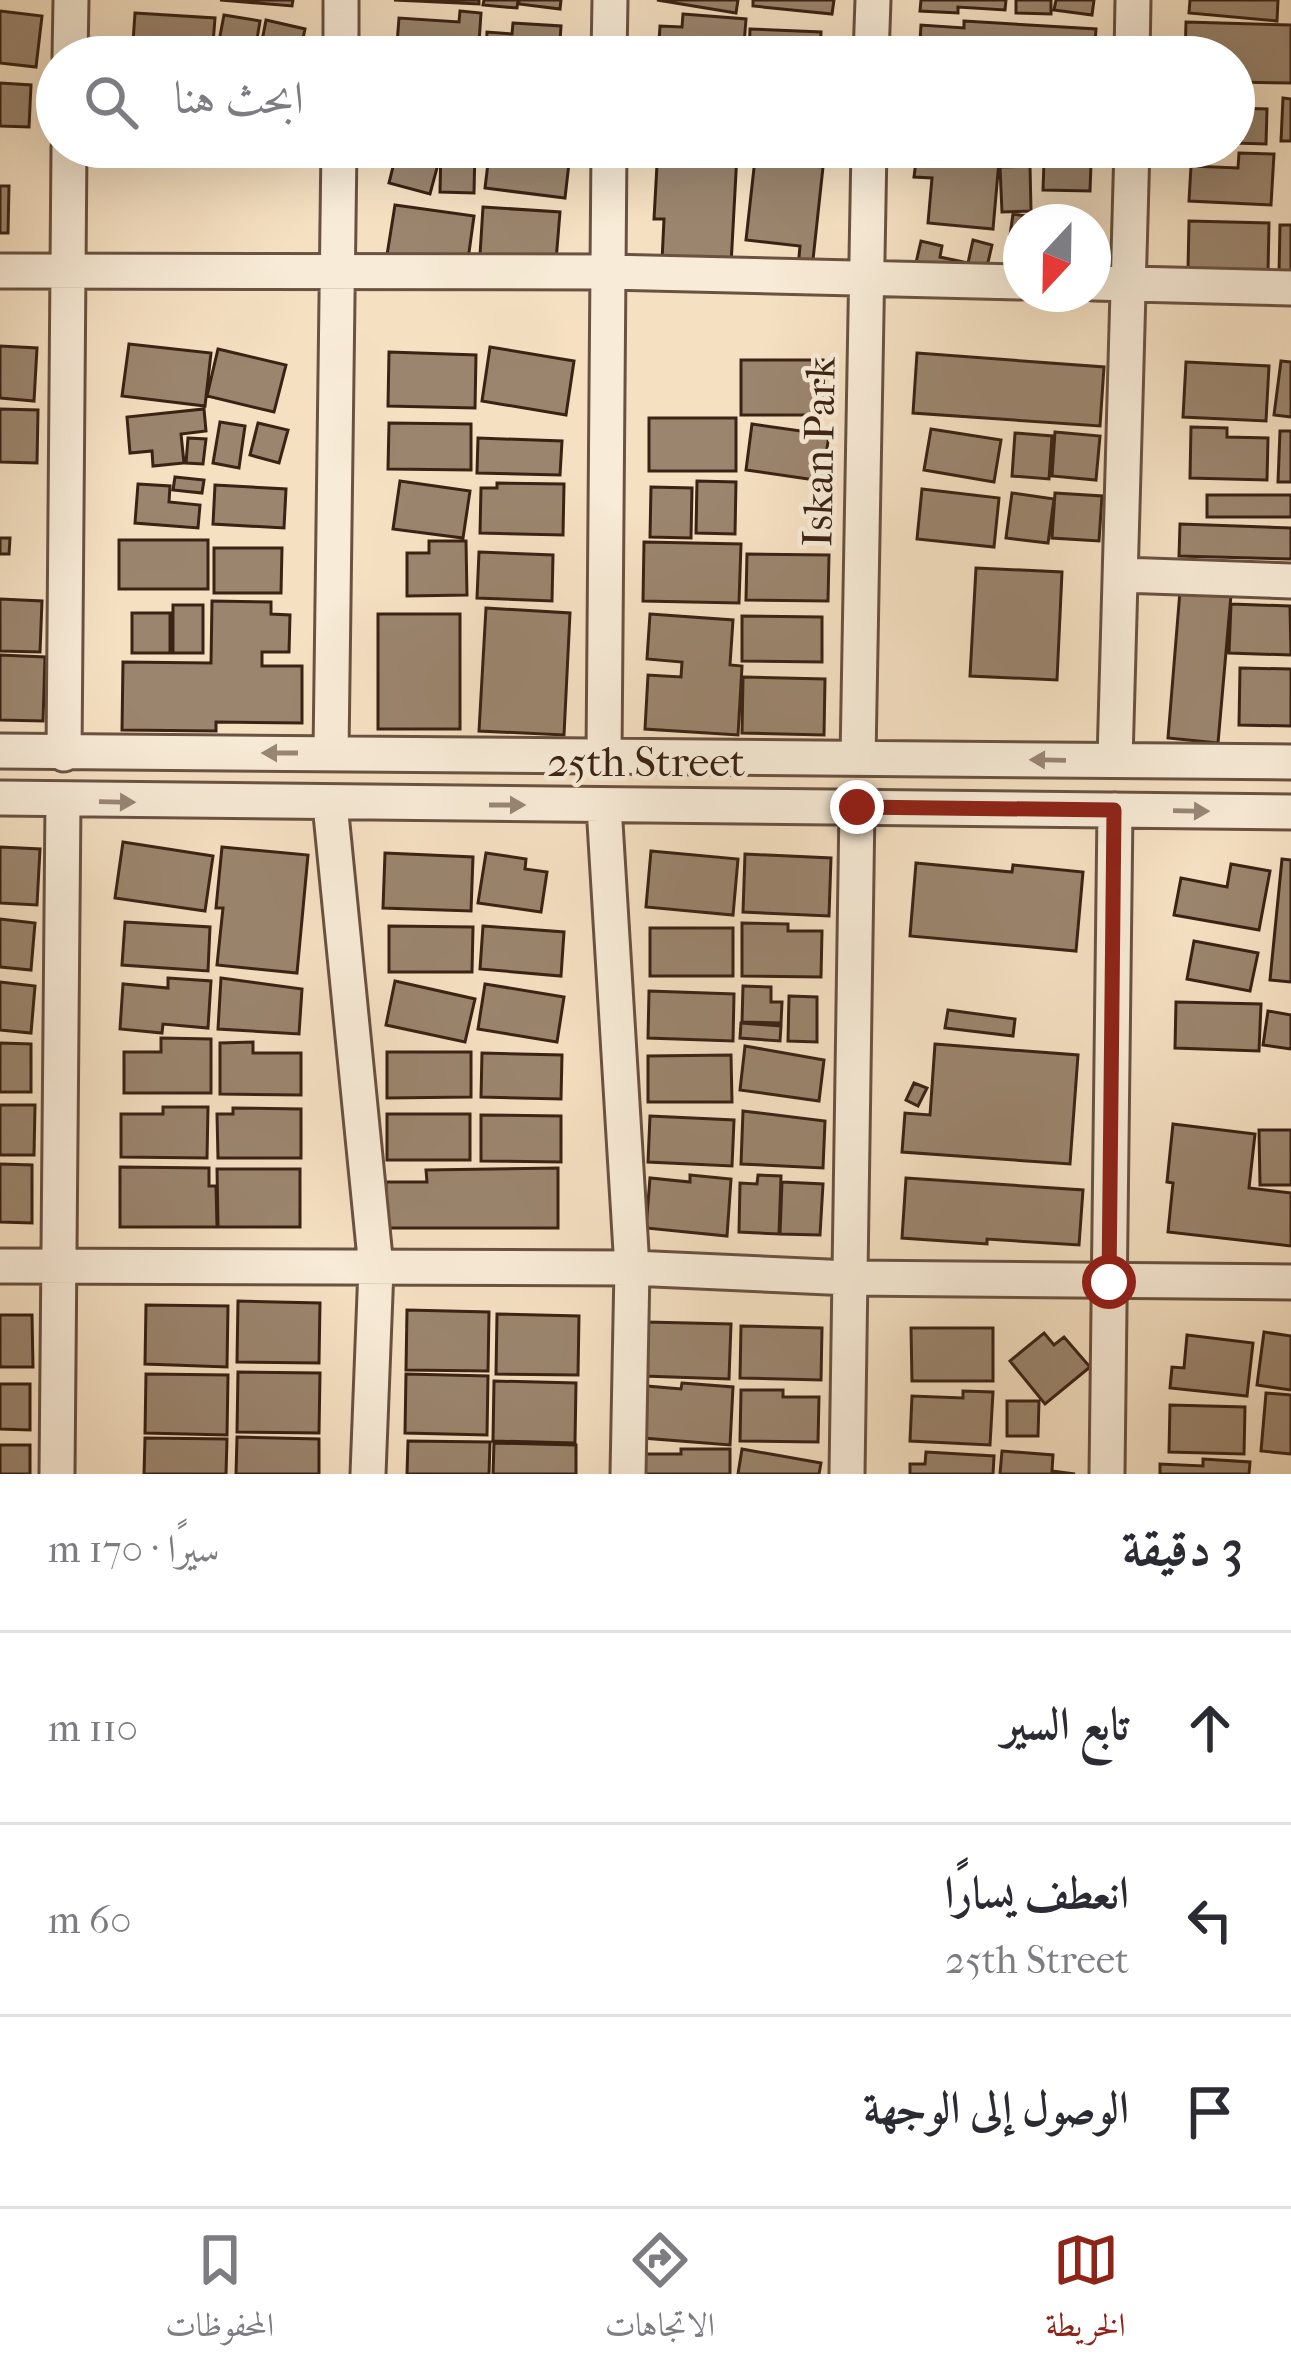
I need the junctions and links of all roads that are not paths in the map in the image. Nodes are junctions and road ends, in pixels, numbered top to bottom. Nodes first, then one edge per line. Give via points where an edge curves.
1 (70, 0) edge
2 (341, 0) edge
3 (610, 0) edge
4 (872, 0) edge
5 (1133, 0) edge
6 (70, 36) edge
7 (341, 36) edge
8 (609, 36) edge
9 (871, 36) edge
10 (1132, 36) edge
11 (69, 168) edge
12 (339, 168) edge
13 (609, 168) edge
14 (868, 168) edge
15 (1132, 168) edge
16 (0, 272) edge
17 (68, 272) junction
18 (338, 272) junction
19 (608, 272) junction
20 (865, 278) junction
21 (1003, 281) edge
22 (1111, 283) edge
23 (1131, 284) junction
24 (1291, 288) edge
25 (1121, 575) junction
26 (1291, 581) edge
27 (0, 752) edge
28 (331, 753) junction
29 (64, 754) junction
30 (604, 755) junction
31 (858, 758) junction
32 (1115, 760) junction
33 (1291, 762) edge
34 (0, 799) edge
35 (63, 801) junction
36 (330, 804) junction
37 (604, 806) junction
38 (857, 807) junction
39 (1114, 810) junction
40 (1291, 812) edge
41 (0, 1266) edge
42 (59, 1267) junction
43 (376, 1268) junction
44 (632, 1268) junction
45 (850, 1278) junction
46 (1109, 1282) junction
47 (1291, 1282) edge
48 (58, 1474) edge
49 (368, 1474) edge
50 (628, 1474) edge
51 (848, 1474) edge
52 (1107, 1474) edge

1 - 6 street
2 - 7 street
3 - 8 street
4 - 9 street
5 - 10 street
11 - 17 street
12 - 18 street
13 - 19 street
14 - 20 street, Iskan Park
15 - 23 street
16 - 17 street
17 - 18 street
17 - 29 street
18 - 19 street
18 - 28 street
19 - 20 street
19 - 30 street
20 - 21 street
20 - 31 street, Iskan Park
22 - 23 street
23 - 24 street
23 - 25 street
25 - 26 street
25 - 32 street
27 - 29 street, 25th Street
28 -> 29 street, 25th Street
28 - 30 street, 25th Street
30 - 31 street, 25th Street
32 -> 31 street, 25th Street
32 - 33 street, 25th Street
34 - 35 street, 25th Street
35 -> 36 street, 25th Street
35 - 42 street
36 -> 37 street, 25th Street
36 - 43 street
37 - 38 street, 25th Street
37 - 44 street
38 - 39 street, 25th Street
38 - 45 street
39 -> 40 street, 25th Street
39 - 46 street
41 - 42 street
42 - 43 street
42 - 48 street
43 - 44 street
43 - 49 street
44 - 45 street
44 - 50 street
45 - 46 street
45 - 51 street
46 - 47 street
46 - 52 street

